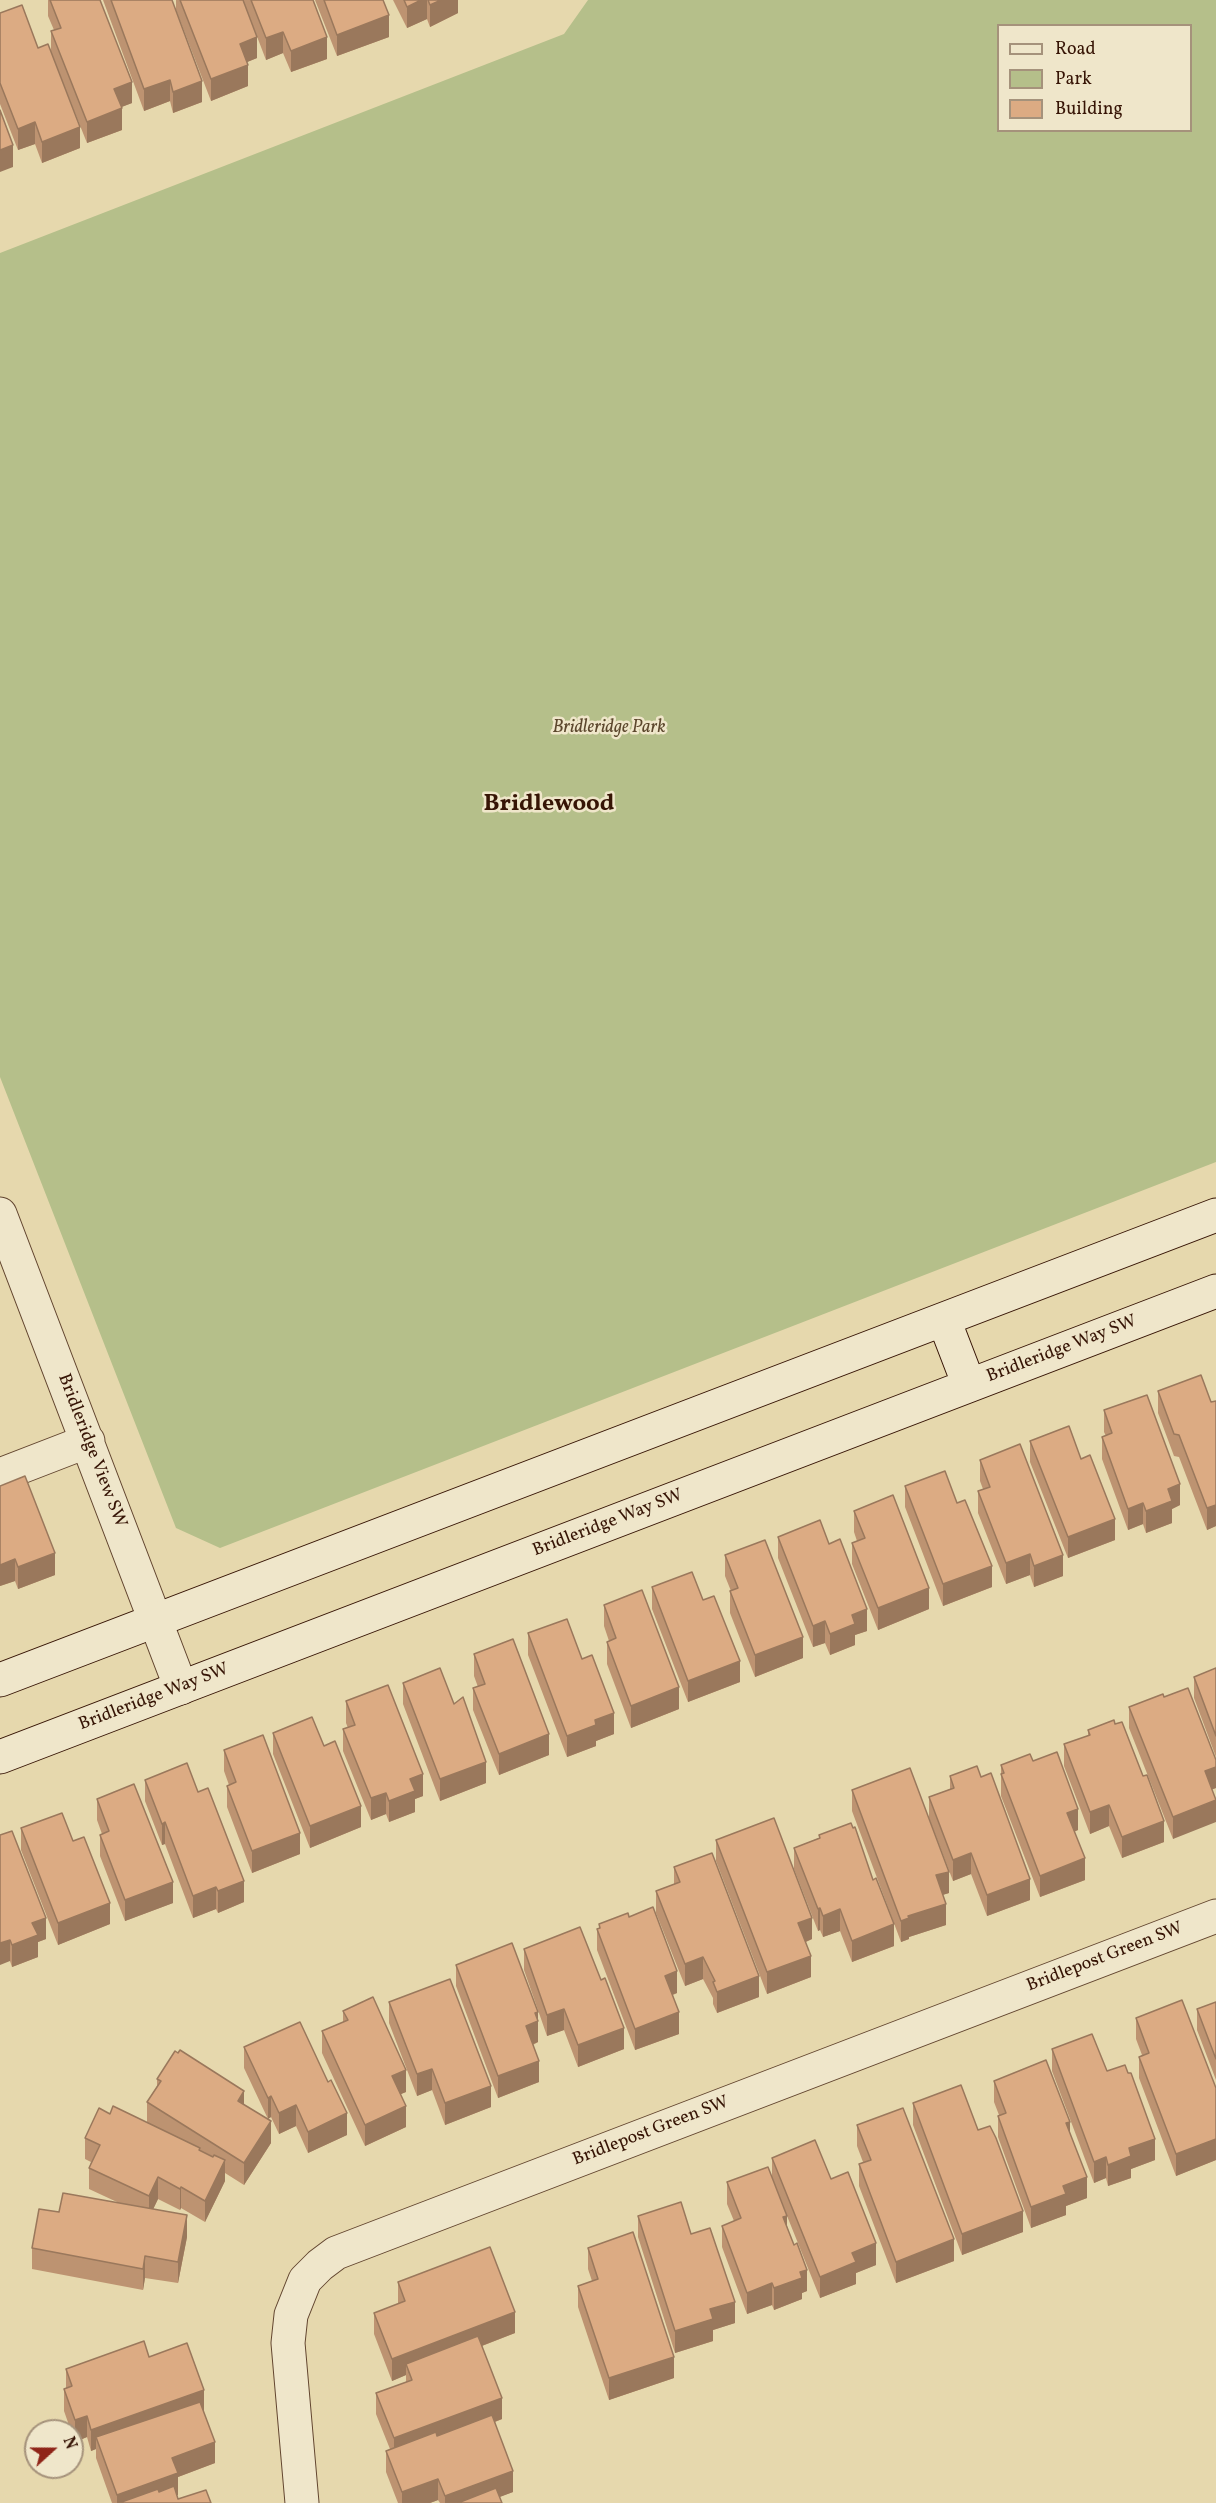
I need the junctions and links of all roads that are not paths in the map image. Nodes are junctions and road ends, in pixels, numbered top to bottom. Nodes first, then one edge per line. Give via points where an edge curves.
1 (0, 1214) edge
2 (1216, 1215) edge
3 (1216, 1291) edge
4 (944, 1320) junction
5 (969, 1385) junction
6 (88, 1441) junction
7 (0, 1475) edge
8 (156, 1620) junction
9 (0, 1680) edge
10 (181, 1688) junction
11 (0, 1757) edge
12 (1216, 1916) edge
13 (302, 2503) edge

1 - 6 street, Bridleridge View SW
2 - 4 street
3 - 5 street, Bridleridge Way SW
4 - 5 street
4 - 8 street
5 - 10 street, Bridleridge Way SW
6 - 7 street
6 - 8 street, Bridleridge View SW
8 - 9 street
8 - 10 street, Bridleridge View SW
10 - 11 street, Bridleridge Way SW
12 - 13 street, Bridlepost Green SW via 336,2253 305,2280 291,2315 288,2343

